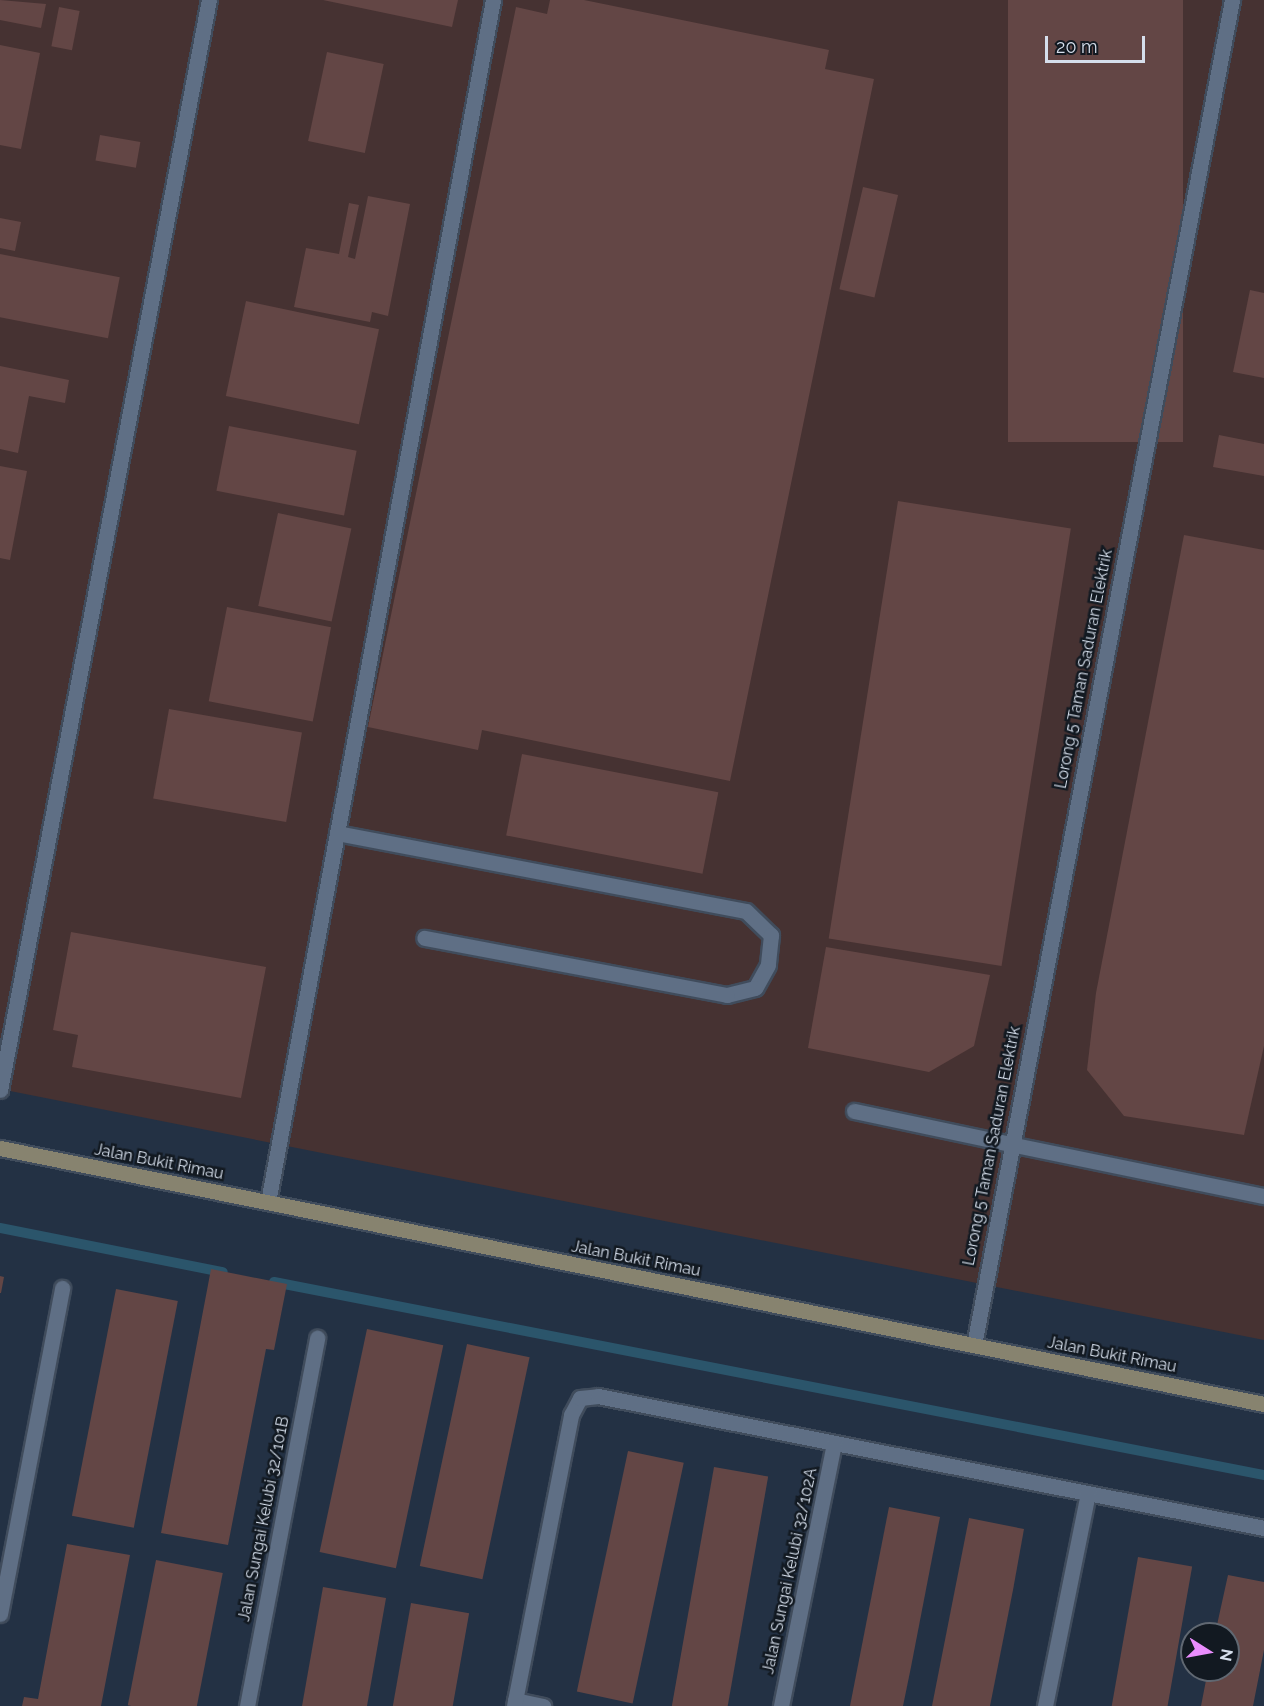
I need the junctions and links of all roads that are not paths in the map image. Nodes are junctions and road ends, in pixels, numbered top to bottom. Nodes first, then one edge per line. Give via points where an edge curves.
1 (209, 0) edge
2 (493, 0) edge
3 (1232, 0) edge
4 (337, 833) junction
5 (424, 938) dead end
6 (0, 1090) edge
7 (854, 1111) dead end
8 (1010, 1144) junction
9 (0, 1148) edge
10 (1264, 1196) edge
11 (268, 1202) junction
12 (62, 1288) dead end
13 (317, 1338) dead end
14 (974, 1345) junction
15 (1264, 1404) edge
16 (834, 1443) junction
17 (1088, 1493) junction
18 (1264, 1528) edge
19 (0, 1614) edge
20 (514, 1703) edge
21 (247, 1706) edge
22 (543, 1706) edge
23 (781, 1706) edge
24 (1045, 1706) edge

1 - 6 street
2 - 4 street
3 - 8 street, Lorong 5 Taman Saduran Elektrik
4 - 5 street via 746,911 771,935 768,965 755,988 727,995
4 - 11 street
7 - 8 street
8 - 10 street
8 - 14 street, Lorong 5 Taman Saduran Elektrik
9 - 11 street, Jalan Bukit Rimau
11 - 14 street, Jalan Bukit Rimau
12 - 19 street
13 - 21 street, Jalan Sungai Kelubi 32/101B
14 - 15 street, Jalan Bukit Rimau
16 - 17 street
16 - 20 street via 598,1396 580,1398 571,1415
16 - 23 street, Jalan Sungai Kelubi 32/102A
17 - 18 street
17 - 24 street
20 - 22 street

